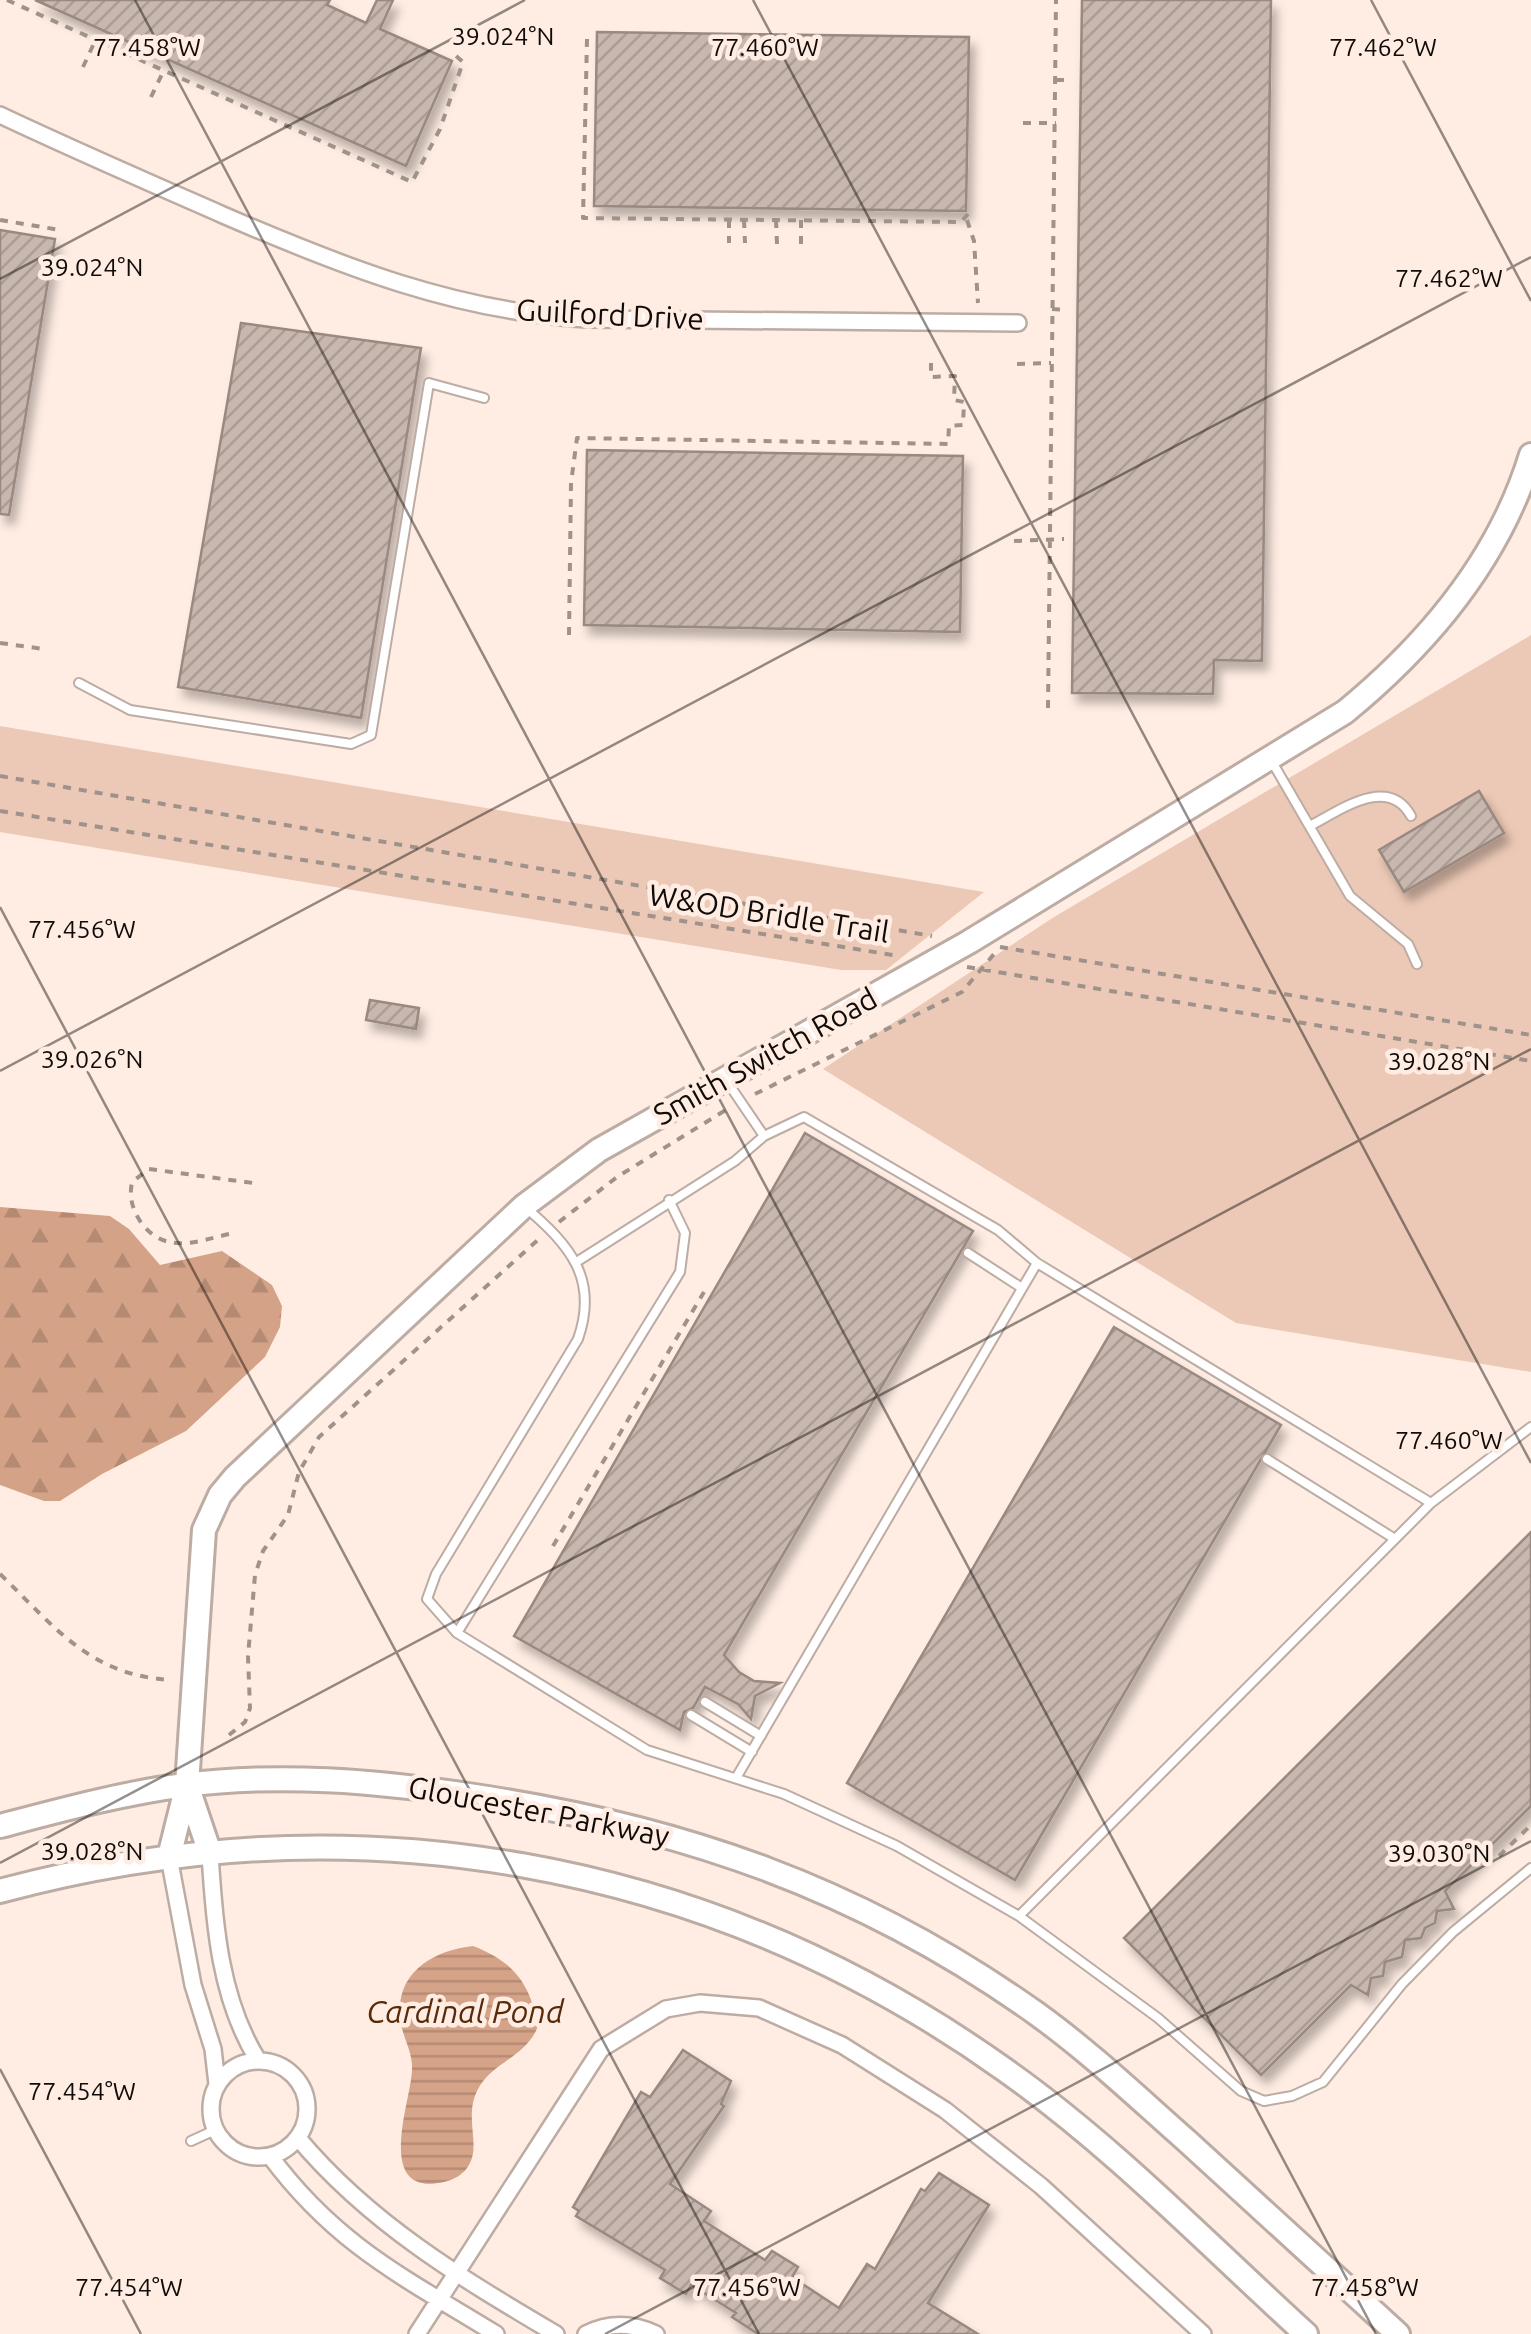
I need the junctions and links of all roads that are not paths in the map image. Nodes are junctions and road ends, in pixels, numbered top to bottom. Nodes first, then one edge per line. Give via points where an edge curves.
1 (0, 115) edge
2 (1018, 323) dead end
3 (484, 398) dead end
4 (1531, 455) edge
5 (1526, 494) edge
6 (79, 683) dead end
7 (1272, 760) junction
8 (1410, 816) dead end
9 (1310, 826) junction
10 (1417, 964) dead end
11 (725, 1079) junction
12 (764, 1136) junction
13 (669, 1200) junction
14 (524, 1206) junction
15 (968, 1253) dead end
16 (578, 1262) junction
17 (1036, 1263) junction
18 (1022, 1288) junction
19 (1531, 1427) edge
20 (1267, 1459) dead end
21 (1430, 1504) junction
22 (1395, 1539) junction
23 (457, 1633) junction
24 (704, 1702) dead end
25 (691, 1715) dead end
26 (761, 1736) junction
27 (752, 1752) junction
28 (736, 1778) junction
29 (188, 1784) junction
30 (0, 1826) edge
31 (210, 1853) junction
32 (169, 1857) junction
33 (1531, 1868) edge
34 (0, 1890) edge
35 (1019, 1916) junction
36 (258, 2060) junction
37 (217, 2084) junction
38 (215, 2130) junction
39 (298, 2138) junction
40 (191, 2141) dead end
41 (270, 2156) junction
42 (455, 2272) junction
43 (437, 2300) junction
44 (417, 2334) edge
45 (496, 2334) edge
46 (556, 2334) edge
47 (586, 2334) edge
48 (656, 2334) edge
49 (1203, 2334) edge
50 (1306, 2334) edge
51 (1398, 2334) edge

1 - 2 street, Guilford Drive via 322,258 420,292 546,317
3 - 6 lane via 428,384 371,735 351,744 130,710
4 - 5 main road, Smith Switch Road
5 - 7 main road, Smith Switch Road via 1440,621 1376,686
7 - 9 lane
7 - 11 main road, Smith Switch Road via 970,942
8 - 9 lane via 1406,807 1376,796
9 - 10 lane via 1350,896 1408,944
11 - 12 lane
11 - 14 main road, Smith Switch Road via 599,1150
12 - 13 lane
12 - 17 lane via 804,1116 998,1230
13 - 16 lane
13 - 23 lane via 685,1233 680,1272
14 - 16 lane
14 - 29 main road, Smith Switch Road via 281,1430 220,1495 202,1547
15 - 18 lane
16 - 23 lane via 588,1312 578,1339 427,1599
17 - 18 lane
17 - 21 lane
18 - 26 lane
19 - 21 lane
20 - 22 lane
21 - 22 lane
22 - 35 lane
23 - 28 lane via 647,1750
24 - 26 lane
25 - 27 lane
26 - 27 lane
27 - 28 lane
28 - 35 lane via 897,1846
29 - 30 main road, Gloucester Parkway
29 - 31 main road, Smith Switch Road
29 - 32 main road, Smith Switch Road
29 - 51 main road, Gloucester Parkway via 357,1778 584,1813 698,1842 866,1909 959,1962 1108,2068
31 - 32 main road, Gloucester Parkway
31 - 36 street via 228,1990
31 - 50 main road, Gloucester Parkway via 310,1846 506,1862 674,1899 776,1939 871,1984 1009,2072
32 - 34 main road, Gloucester Parkway
32 - 37 street
33 - 35 lane via 1402,1984 1322,2082 1264,2101 1241,2091 1158,2018
36 - 37 street via 234,2067
36 - 39 street via 288,2070 302,2087 307,2108
37 - 38 street via 210,2106
38 - 40 lane
38 - 41 street via 240,2154
39 - 41 street
39 - 42 street via 366,2210
41 - 43 street via 324,2220
42 - 43 street
42 - 46 street
42 - 49 street via 602,2049 666,2010 732,2004 759,2008 842,2046 945,2110
43 - 44 street
43 - 45 street
47 - 48 street via 632,2325

